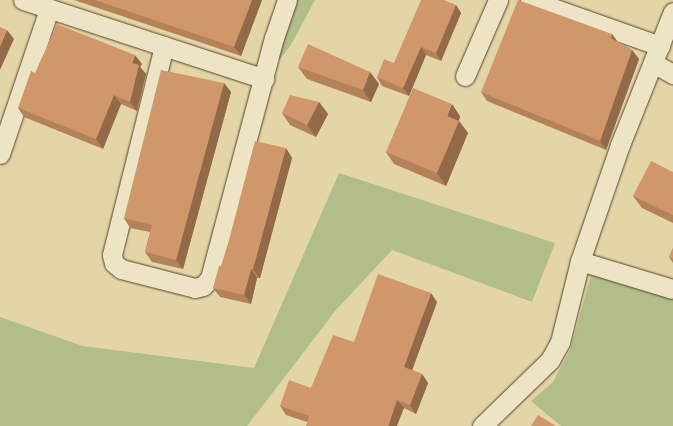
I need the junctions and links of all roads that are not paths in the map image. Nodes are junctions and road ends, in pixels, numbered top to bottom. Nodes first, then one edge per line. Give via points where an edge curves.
1 (22, 0) edge
2 (287, 0) edge
3 (498, 0) edge
4 (530, 0) edge
5 (49, 9) junction
6 (673, 12) edge
7 (164, 46) junction
8 (657, 55) junction
9 (673, 74) edge
10 (465, 76) dead end
11 (264, 79) junction
12 (0, 154) edge
13 (580, 261) junction
14 (673, 289) edge
15 (482, 426) edge

1 - 5 street
2 - 11 street
3 - 10 street
4 - 8 street
5 - 7 street
5 - 12 street
6 - 8 street
7 - 11 street
7 - 11 street via 112,255 114,263 121,269 195,288 203,286 210,278
8 - 9 street
8 - 13 street via 620,145
13 - 14 street
13 - 15 street via 565,327 550,360

